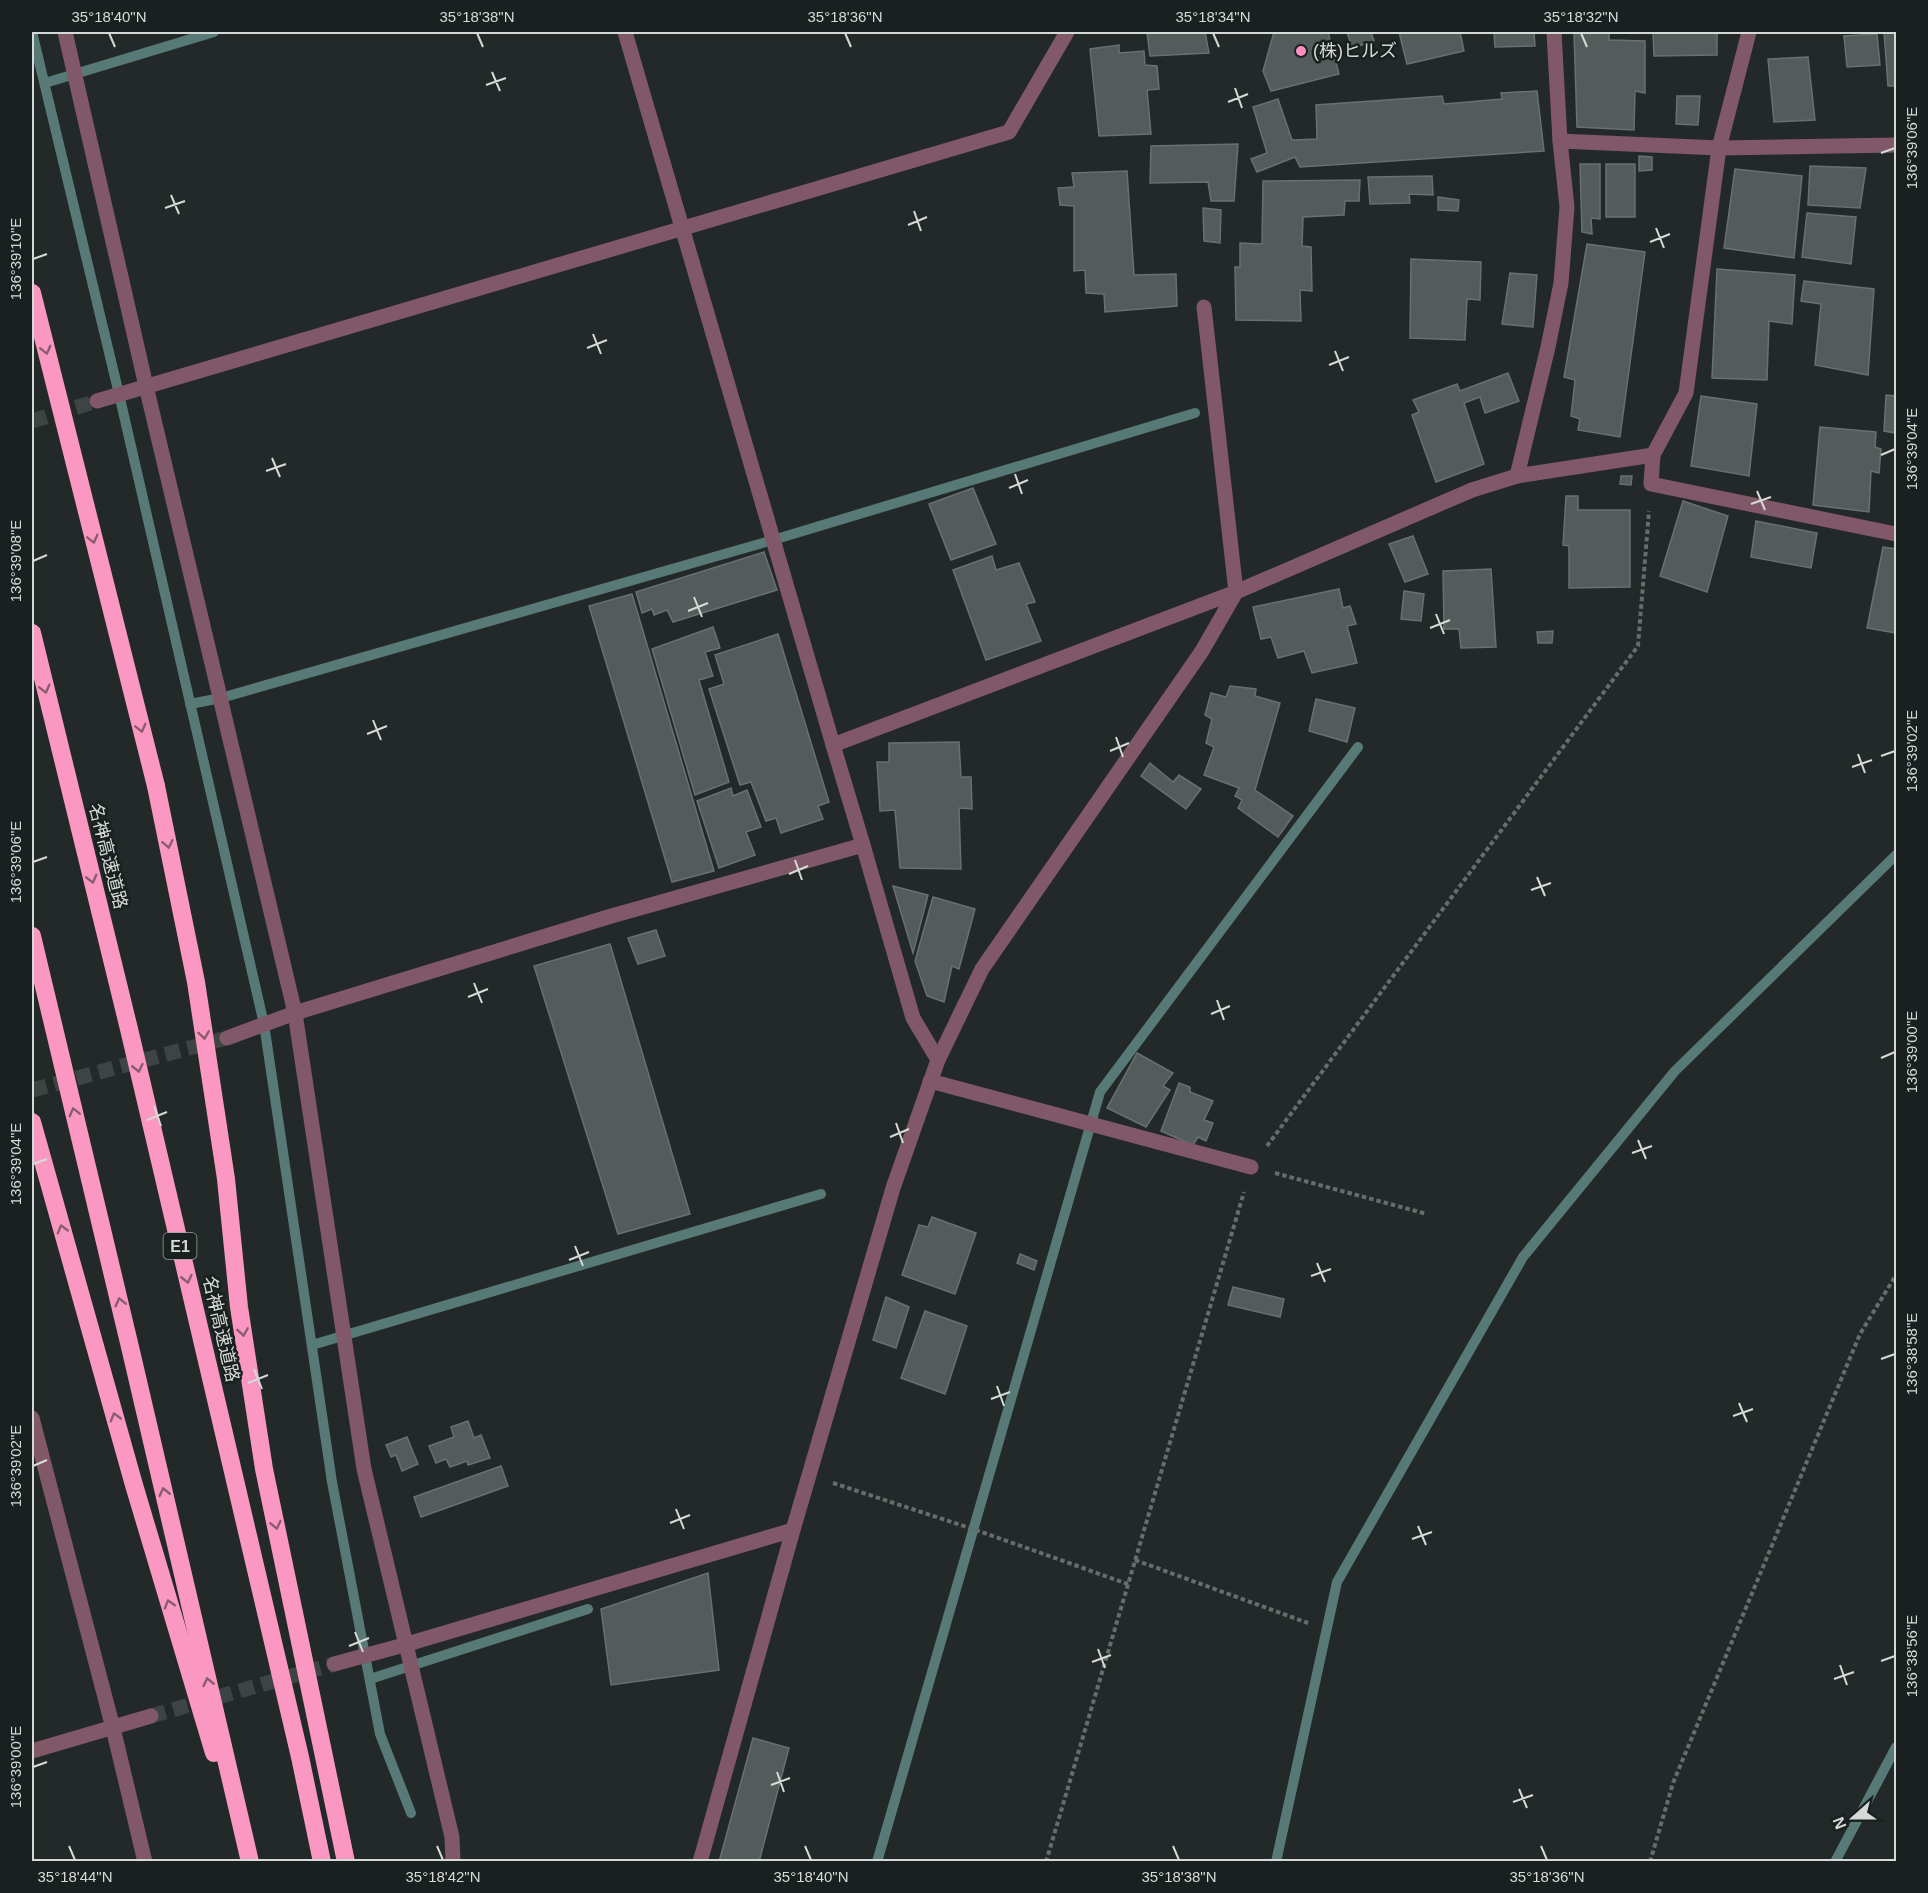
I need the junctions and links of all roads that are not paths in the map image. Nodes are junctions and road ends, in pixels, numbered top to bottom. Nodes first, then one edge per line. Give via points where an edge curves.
1 (65, 32) edge
2 (625, 32) edge
3 (1067, 32) edge
4 (1554, 32) edge
5 (1749, 32) edge
6 (1560, 141) junction
7 (1896, 145) edge
8 (1719, 148) junction
9 (681, 228) junction
10 (32, 293) edge
11 (1204, 307) dead end
12 (146, 386) junction
13 (97, 400) tunnel mouth
14 (1653, 455) junction
15 (1517, 477) junction
16 (1896, 534) edge
17 (1236, 592) junction
18 (32, 633) edge
19 (833, 745) junction
20 (863, 845) junction
21 (32, 936) edge
22 (295, 1013) junction
23 (227, 1038) tunnel mouth
24 (938, 1060) junction
25 (930, 1081) junction
26 (32, 1122) edge
27 (1251, 1167) road end
28 (32, 1418) edge
29 (793, 1530) junction
30 (405, 1645) junction
31 (334, 1664) tunnel mouth
32 (151, 1716) tunnel mouth
33 (113, 1728) junction
34 (32, 1751) edge
35 (145, 1862) edge
36 (248, 1862) edge
37 (322, 1862) edge
38 (346, 1862) edge
39 (453, 1862) edge
40 (700, 1862) edge

1 - 12 street
2 - 9 street
3 - 9 street via 1009,132
4 - 6 street
5 - 8 street
6 - 8 street
6 - 15 street via 1567,207 1561,283
7 - 8 street
8 - 14 street via 1686,393
9 - 12 street
9 - 19 street
10 -> 38 highway, bridge via 156,786 196,982 264,1469
11 - 17 street
12 - 13 street
12 - 22 street
14 - 15 street
14 - 16 street via 1651,484
15 - 17 street via 1472,490
17 - 19 street
17 - 24 street via 1195,660 982,969
18 -> 37 highway, 名神高速道路 / E1 via 129,1029
19 - 20 street
20 - 22 street via 608,916
20 - 24 street via 913,1018
36 -> 21 highway
22 - 23 street
22 - 30 street via 364,1468
24 - 25 street
25 - 27 street
25 - 29 street via 893,1188
36 -> 26 highway via 137,1497
28 - 33 street
29 - 30 street
29 - 40 street
30 - 31 street
30 - 39 street via 452,1837
32 - 33 street
33 - 34 street
33 - 35 street

